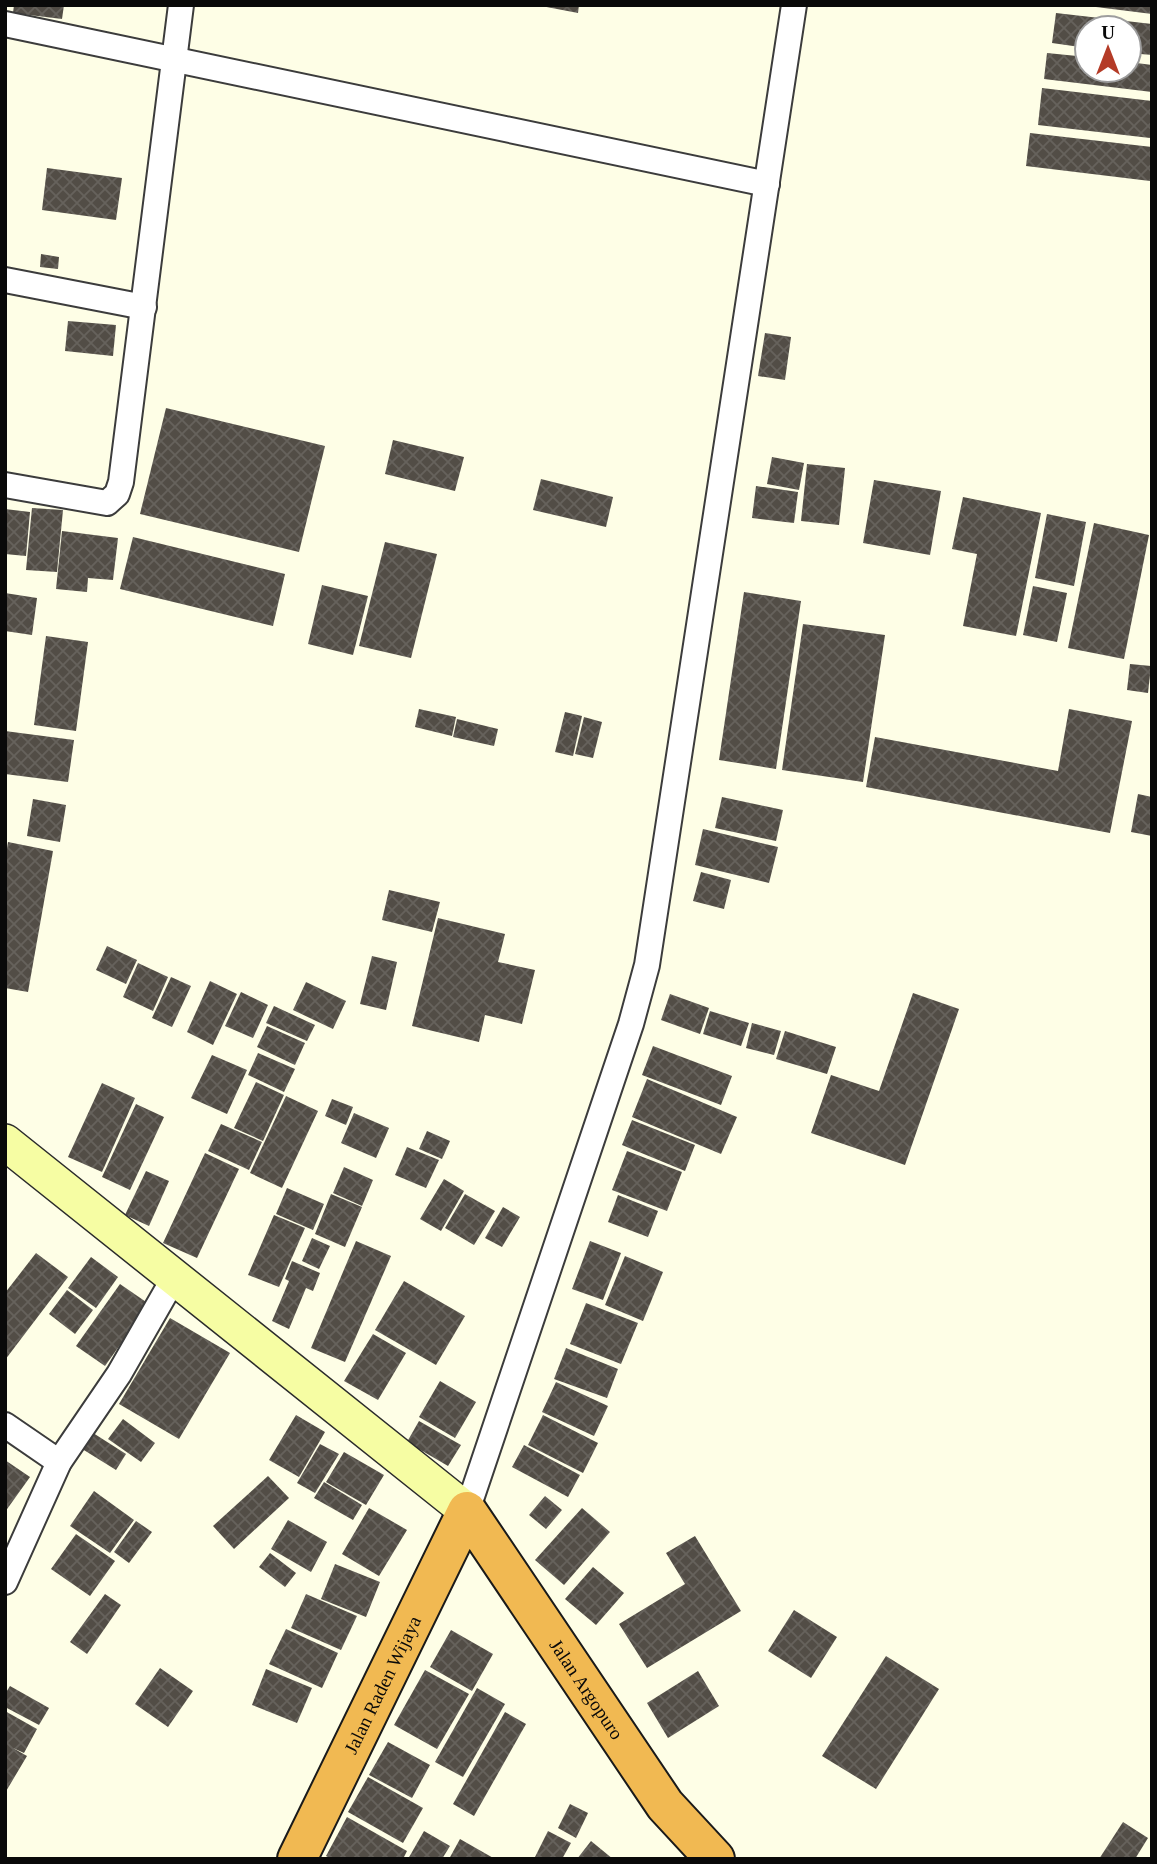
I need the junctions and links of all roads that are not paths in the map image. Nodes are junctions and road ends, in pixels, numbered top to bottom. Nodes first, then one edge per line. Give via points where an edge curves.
1 (181, 5) edge
2 (794, 5) edge
3 (5, 24) edge
4 (174, 60) junction
5 (767, 184) junction
6 (5, 280) edge
7 (144, 307) junction
8 (5, 485) edge
9 (5, 1142) edge
10 (174, 1278) junction
11 (5, 1424) edge
12 (59, 1462) junction
13 (467, 1511) junction
14 (5, 1582) edge
15 (297, 1859) edge
16 (715, 1859) edge

1 - 4 street
2 - 5 street
3 - 4 street
4 - 5 street
4 - 7 street
5 - 13 street via 647,965
6 - 7 street
7 - 8 street via 117,494 107,503 90,502
9 - 10 street
10 - 12 street via 119,1374
10 - 13 street
11 - 12 street
12 - 14 street
13 - 15 highway, Jalan Raden Wijaya
13 - 16 highway, Jalan Argopuro via 665,1805

